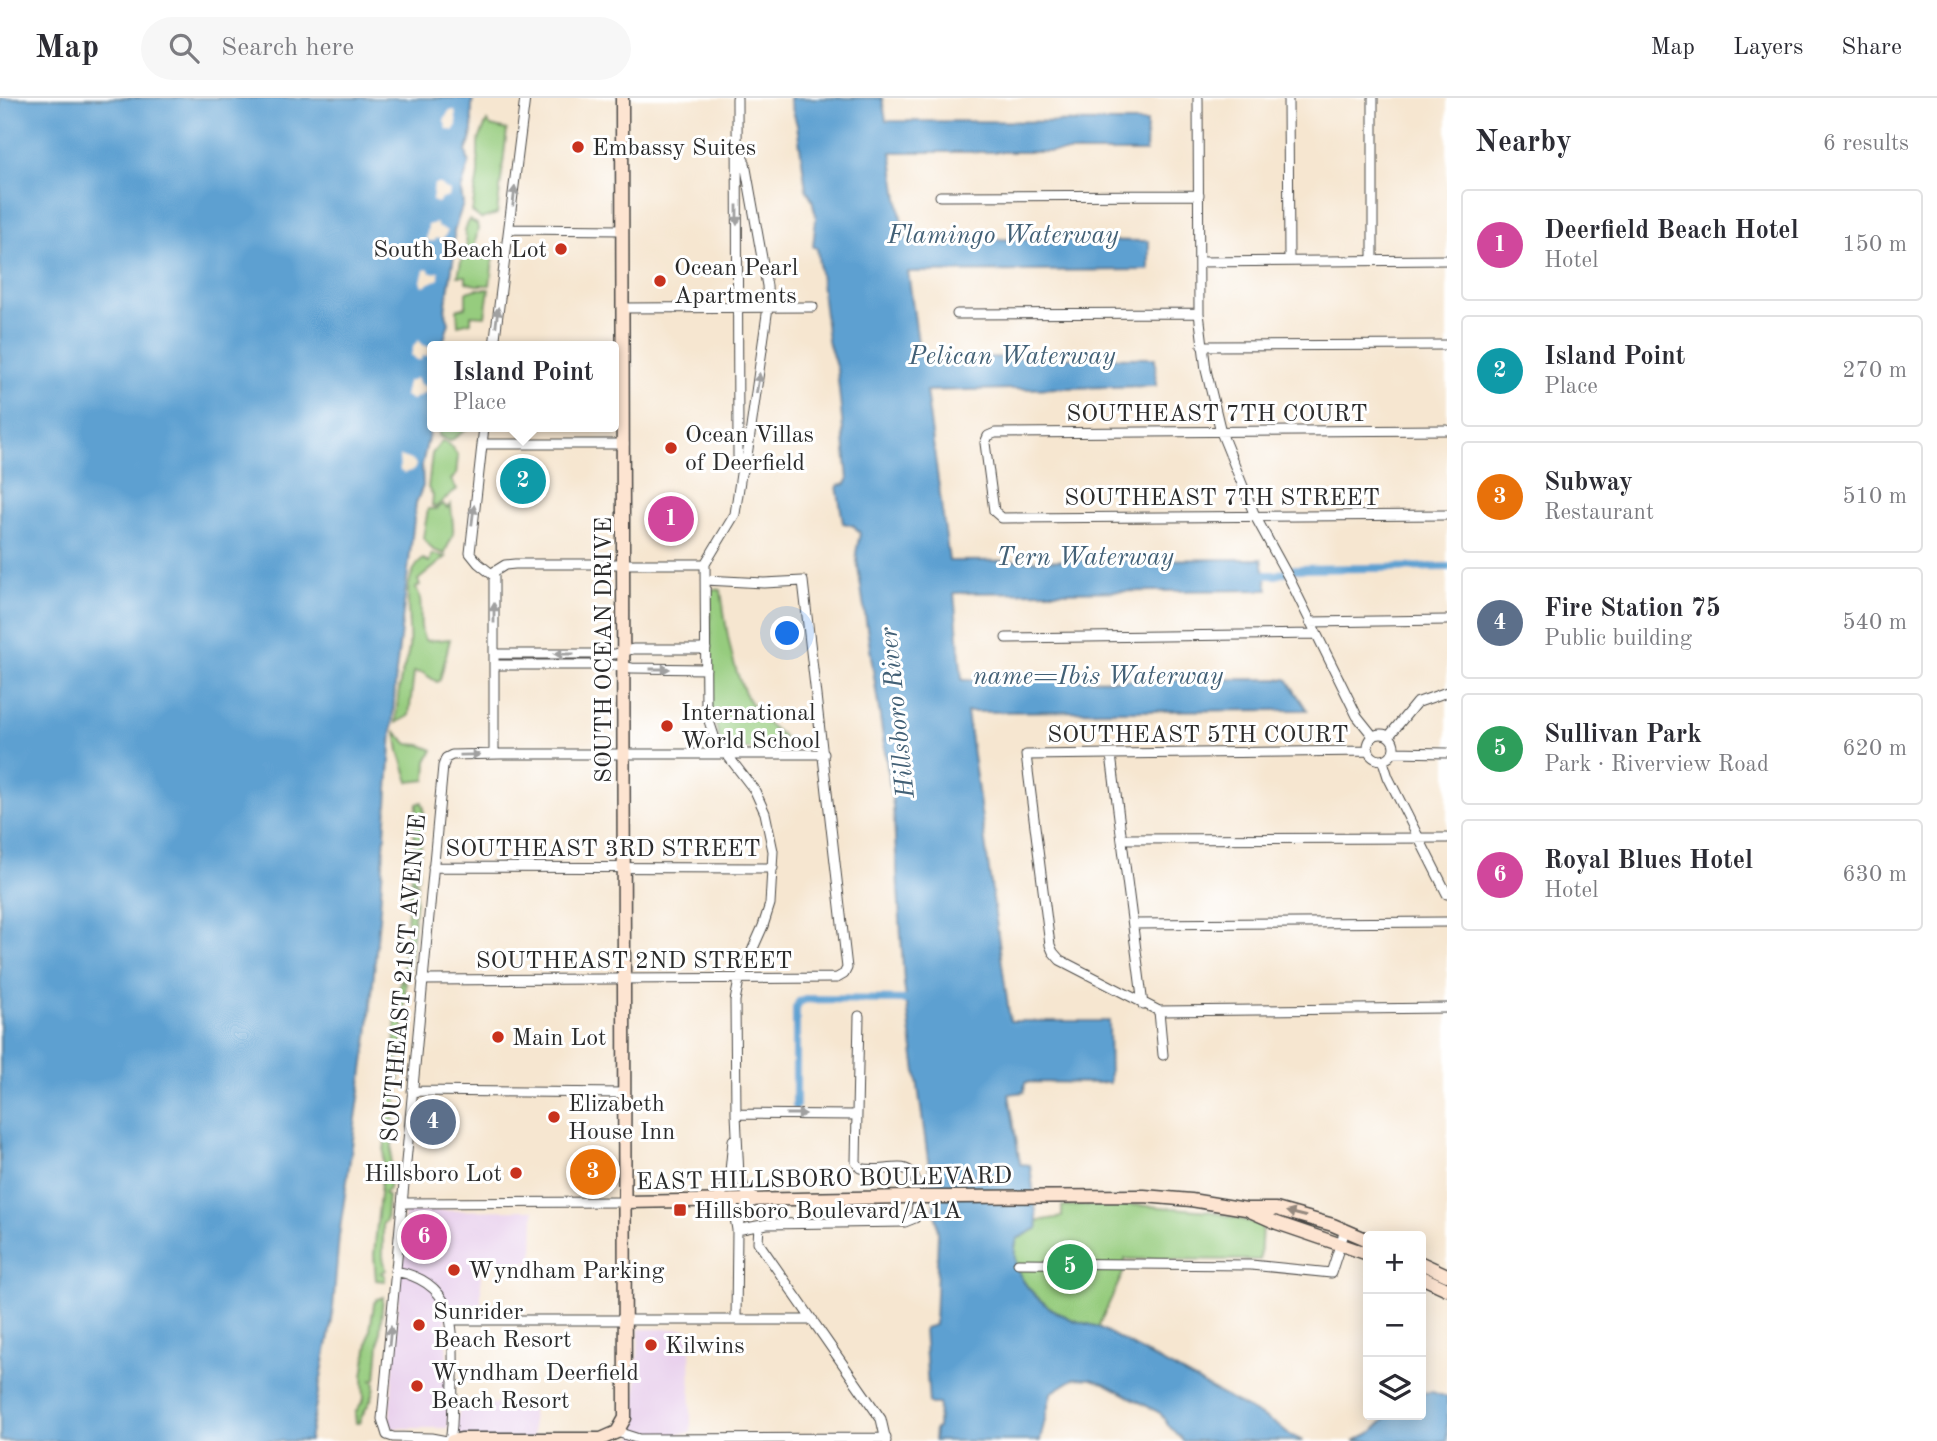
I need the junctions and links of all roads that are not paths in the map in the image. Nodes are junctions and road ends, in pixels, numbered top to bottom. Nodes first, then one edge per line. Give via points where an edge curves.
1 (525, 98) edge
2 (622, 98) edge
3 (737, 98) edge
4 (1198, 98) edge
5 (1288, 98) edge
6 (1373, 98) edge
7 (739, 147) junction
8 (940, 195) dead end
9 (1199, 195) junction
10 (510, 229) junction
11 (622, 230) junction
12 (1373, 260) junction
13 (1447, 260) edge
14 (1289, 261) junction
15 (1199, 262) junction
16 (768, 307) junction
17 (813, 307) dead end
18 (623, 308) junction
19 (737, 308) junction
20 (1199, 313) junction
21 (957, 314) dead end
22 (495, 341) edge
23 (1447, 345) edge
24 (1202, 346) junction
25 (1447, 430) edge
26 (483, 432) edge
27 (1221, 432) junction
28 (482, 444) junction
29 (624, 444) junction
30 (741, 474) junction
31 (1447, 515) edge
32 (997, 516) joint
33 (1255, 516) junction
34 (625, 564) junction
35 (705, 564) junction
36 (492, 573) junction
37 (705, 580) junction
38 (1447, 621) edge
39 (1310, 622) junction
40 (1316, 634) junction
41 (1006, 638) dead end
42 (706, 649) junction
43 (625, 651) junction
44 (494, 654) junction
45 (494, 665) junction
46 (625, 667) junction
47 (706, 669) junction
48 (1447, 692) edge
49 (1373, 736) junction
50 (1389, 736) junction
51 (1369, 751) junction
52 (1393, 752) junction
53 (1447, 753) edge
54 (494, 754) junction
55 (624, 754) junction
56 (725, 754) junction
57 (824, 754) junction
58 (1111, 755) junction
59 (1383, 761) junction
60 (1419, 838) junction
61 (1447, 838) edge
62 (1122, 839) junction
63 (433, 867) junction
64 (773, 868) junction
65 (625, 869) junction
66 (1447, 894) edge
67 (1447, 922) edge
68 (1133, 924) junction
69 (422, 980) junction
70 (739, 980) junction
71 (625, 981) junction
72 (1143, 1005) junction
73 (1447, 1008) edge
74 (1159, 1012) junction
75 (859, 1016) dead end
76 (1163, 1055) dead end
77 (412, 1091) junction
78 (625, 1093) junction
79 (736, 1114) junction
80 (857, 1115) junction
81 (732, 1199) junction
82 (756, 1199) junction
83 (717, 1200) junction
84 (626, 1202) junction
85 (402, 1203) junction
86 (1246, 1209) junction
87 (759, 1226) junction
88 (737, 1230) junction
89 (1345, 1230) junction
90 (1363, 1238) edge
91 (1340, 1243) junction
92 (1363, 1252) edge
93 (1018, 1263) dead end
94 (1426, 1265) edge
95 (396, 1271) junction
96 (1447, 1275) edge
97 (1426, 1279) edge
98 (1447, 1288) edge
99 (452, 1320) junction
100 (736, 1320) junction
101 (813, 1320) junction
102 (625, 1321) junction
103 (617, 1433) junction
104 (886, 1439) edge
105 (557, 1440) edge
106 (450, 1441) edge

10 -> 1 street
2 - 11 main road, SOUTH OCEAN DRIVE
3 - 7 street
4 - 9 street
5 - 14 street
6 - 12 street
7 - 16 street
7 -> 19 street
8 - 9 street
9 - 15 street
10 - 11 street
22 -> 10 street
11 - 18 main road, SOUTH OCEAN DRIVE
12 - 13 street
12 - 14 street
14 - 15 street
15 - 20 street
16 - 17 street
16 - 19 street
30 -> 16 street
18 - 19 street
18 - 29 main road, SOUTH OCEAN DRIVE
19 - 30 street
20 - 21 street
20 - 24 street
23 - 24 street
24 - 27 street
25 - 27 street, SOUTHEAST 7TH COURT
26 - 28 street
27 - 32 street, SOUTHEAST 7TH COURT via 995,433 988,436 985,452
27 - 33 street
28 - 29 street
36 -> 28 street via 470,552
29 - 34 main road, SOUTH OCEAN DRIVE
30 - 35 street via 735,514
31 - 33 street, SOUTHEAST 7TH STREET
32 - 33 street, SOUTHEAST 7TH STREET
33 - 39 street
34 - 35 street
34 - 36 street via 515,564
34 - 43 main road, SOUTH OCEAN DRIVE
35 - 37 street
44 -> 36 street
37 - 42 street
37 - 57 street via 803,581
38 - 39 street
39 - 40 street
40 - 41 street
40 - 49 street via 1357,716
42 - 43 street
42 - 47 street
43 -> 44 street
43 - 46 main road, SOUTH OCEAN DRIVE
44 - 45 street
45 - 46 street
45 - 54 street
46 -> 47 street
46 - 55 main road, SOUTH OCEAN DRIVE
47 - 56 street via 706,712
48 - 50 street via 1416,704
49 - 50 street
49 - 51 street
50 - 52 street
51 - 58 street, SOUTHEAST 5TH COURT
51 - 59 street
52 - 53 street
52 - 59 street
54 - 55 street
63 -> 54 street, SOUTHEAST 21ST AVENUE via 446,758
55 - 56 street
55 - 65 main road, SOUTH OCEAN DRIVE
56 - 57 street
56 - 64 street via 755,791 765,813
57 - 70 street, SOUTHEAST 2ND STREET via 847,968 837,978
58 - 62 street
58 - 72 street, SOUTHEAST 5TH COURT via 1026,755 1053,952
59 - 60 street
60 - 61 street
60 - 62 street
60 - 66 street
62 - 68 street
63 - 65 street, SOUTHEAST 3RD STREET
63 - 69 street, SOUTHEAST 21ST AVENUE
64 - 65 street, SOUTHEAST 3RD STREET
64 - 70 street via 770,904
65 - 71 main road, SOUTH OCEAN DRIVE
67 - 68 street
68 - 72 street
69 - 71 street, SOUTHEAST 2ND STREET
69 - 77 street, SOUTHEAST 21ST AVENUE
70 - 71 street, SOUTHEAST 2ND STREET
70 - 79 street via 735,1000
71 - 78 main road, SOUTH OCEAN DRIVE
72 - 74 street
73 - 74 street
74 - 76 street
75 - 80 street
77 - 78 street
77 - 85 street, SOUTHEAST 21ST AVENUE
78 - 84 main road, SOUTH OCEAN DRIVE
79 -> 80 street
79 - 82 street via 739,1176
79 - 83 street via 729,1182
80 - 87 street via 856,1161 860,1168 901,1168 913,1174 915,1218
81 - 82 main road, EAST HILLSBORO BOULEVARD
81 - 83 main road, EAST HILLSBORO BOULEVARD
81 - 88 street
82 - 86 main road, EAST HILLSBORO BOULEVARD, bridge via 1062,1195 1165,1198
82 - 88 street via 744,1210
83 - 84 main road, EAST HILLSBORO BOULEVARD
84 - 85 street, EAST HILLSBORO BOULEVARD
84 - 102 main road, SOUTH OCEAN DRIVE
85 - 95 street, SOUTHEAST 21ST AVENUE
89 -> 86 main road, EAST HILLSBORO BOULEVARD via 1276,1209
86 - 91 main road, EAST HILLSBORO BOULEVARD
87 - 88 street
87 - 101 street via 758,1242
88 - 100 street
89 - 90 main road, EAST HILLSBORO BOULEVARD
89 - 91 street
91 - 92 main road, EAST HILLSBORO BOULEVARD
91 - 93 street via 1331,1273 1251,1265
94 - 96 main road
95 - 99 street via 431,1287
106 -> 95 street, SOUTHEAST 21ST AVENUE via 387,1435 382,1419
97 - 98 main road
99 - 102 street
99 - 106 street
100 - 101 street
100 - 102 street
101 - 104 street via 881,1419
102 - 103 main road, SOUTH OCEAN DRIVE via 625,1418
103 - 104 street via 639,1439
103 - 105 main road via 601,1439
105 - 106 main road

